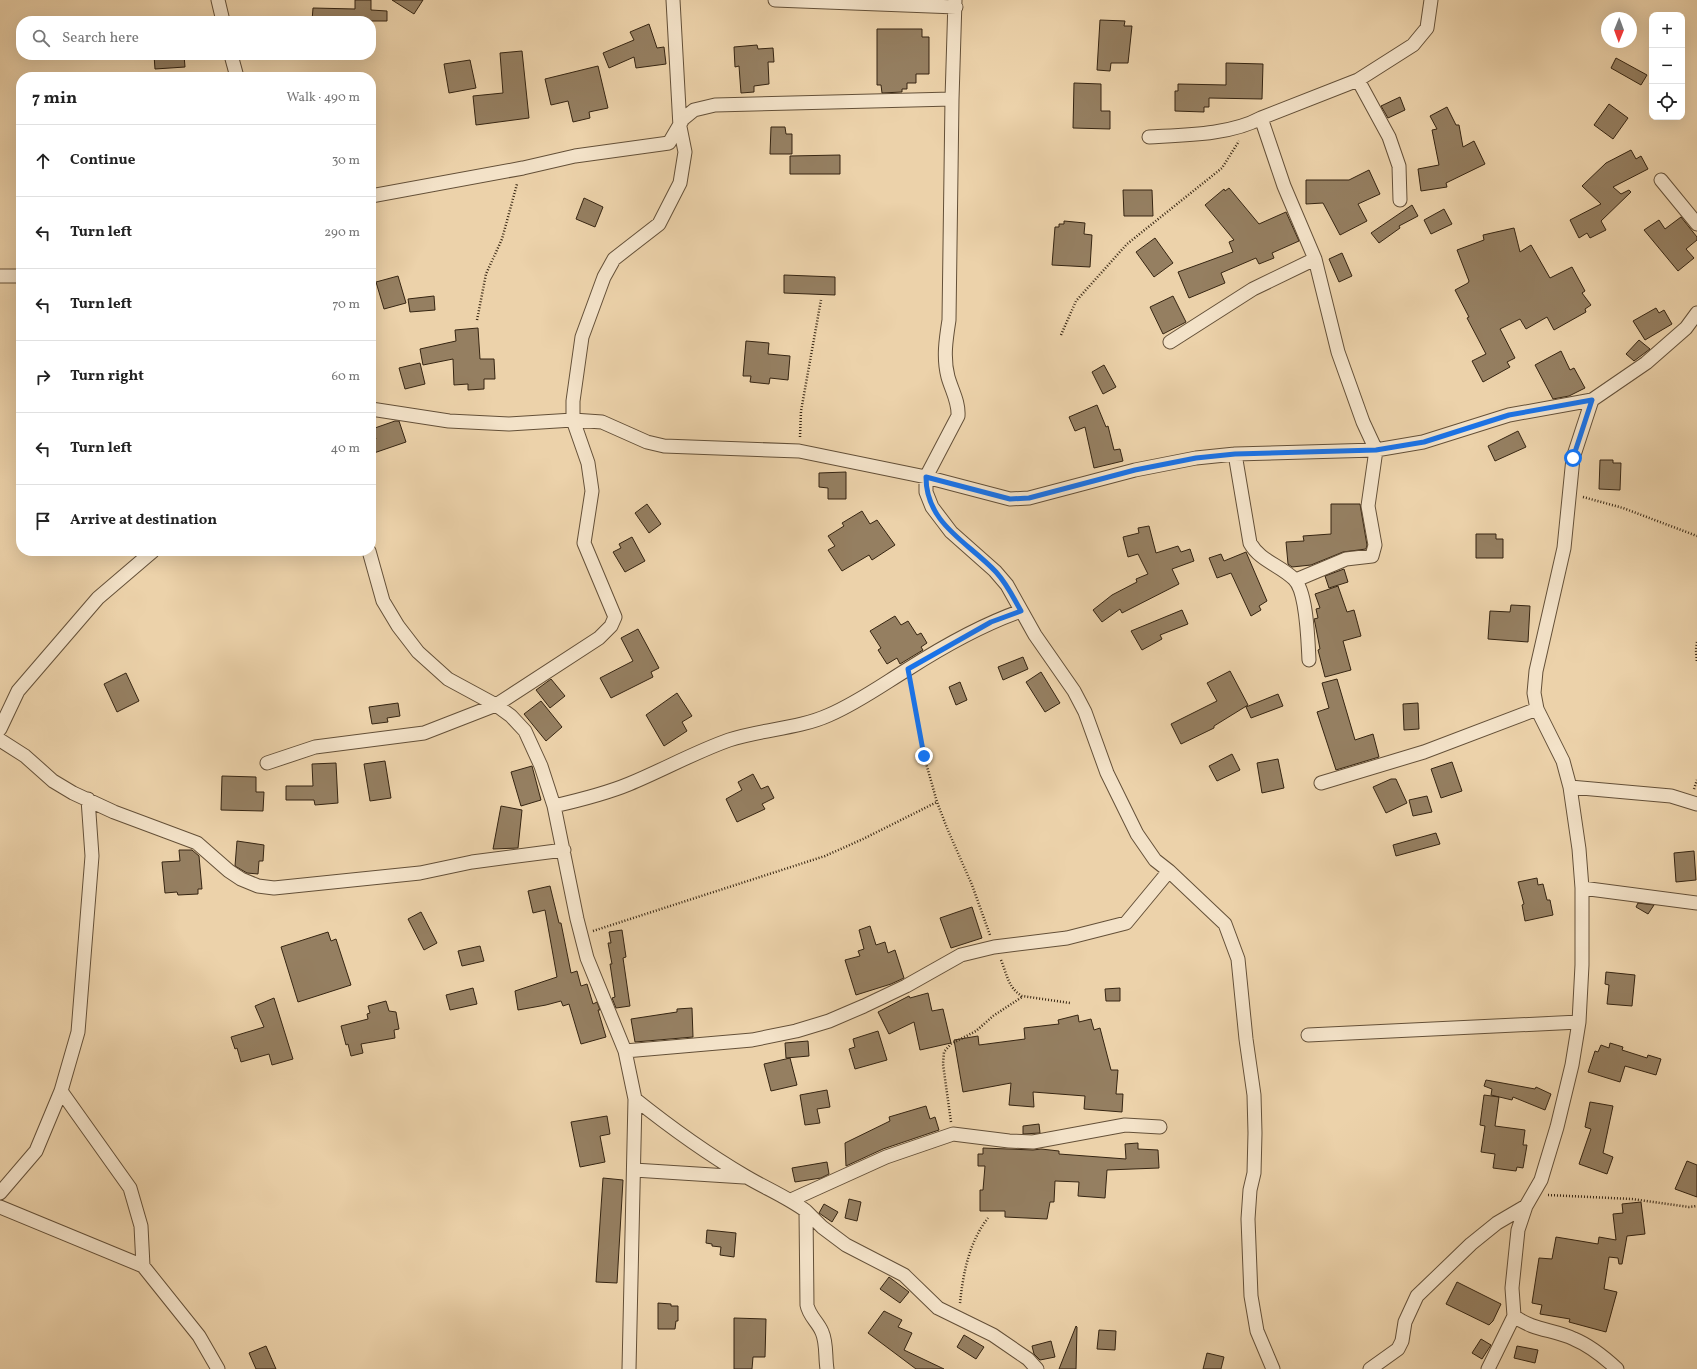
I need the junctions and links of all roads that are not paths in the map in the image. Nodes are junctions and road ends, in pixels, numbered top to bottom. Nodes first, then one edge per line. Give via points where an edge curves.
1 (218, 0) edge
2 (673, 0) edge
3 (775, 0) edge
4 (1431, 0) edge
5 (956, 3) edge
6 (222, 16) edge
7 (232, 60) edge
8 (235, 72) edge
9 (1358, 80) junction
10 (952, 99) junction
11 (1256, 120) junction
12 (680, 127) junction
13 (1149, 137) dead end
14 (1661, 180) dead end
15 (376, 195) edge
16 (1400, 200) dead end
17 (1697, 224) edge
18 (1315, 259) junction
19 (0, 276) edge
20 (16, 276) edge
21 (1697, 313) edge
22 (1170, 342) dead end
23 (1592, 400) junction
24 (376, 410) edge
25 (573, 420) junction
26 (1376, 450) junction
27 (1235, 454) junction
28 (926, 477) junction
29 (147, 556) edge
30 (370, 556) edge
31 (1296, 580) junction
32 (1021, 611) junction
33 (1310, 660) dead end
34 (496, 704) junction
35 (1537, 709) junction
36 (0, 729) edge
37 (0, 740) edge
38 (267, 763) dead end
39 (1321, 783) dead end
40 (1570, 787) junction
41 (88, 799) junction
42 (1697, 804) edge
43 (554, 806) junction
44 (564, 850) junction
45 (1170, 871) junction
46 (1582, 888) junction
47 (1697, 903) edge
48 (1579, 1022) junction
49 (1308, 1035) dead end
50 (625, 1051) junction
51 (61, 1091) junction
52 (635, 1099) junction
53 (1160, 1127) dead end
54 (634, 1170) junction
55 (747, 1178) junction
56 (0, 1193) edge
57 (791, 1200) junction
58 (1528, 1202) junction
59 (0, 1207) edge
60 (806, 1211) junction
61 (143, 1266) junction
62 (1514, 1316) junction
63 (218, 1369) edge
64 (629, 1369) edge
65 (828, 1369) edge
66 (1037, 1369) edge
67 (1273, 1369) edge
68 (1370, 1369) edge
69 (1488, 1369) edge
70 (1617, 1369) edge

1 - 6 street
2 - 12 street
3 - 5 street
4 - 9 street via 1427,28 1413,45
5 - 10 street
7 - 8 street
9 - 11 street
9 - 16 street via 1389,137 1399,166
10 - 12 street via 715,105 694,110 683,119
10 - 28 street via 949,320 945,347 948,376 959,407 958,416
11 - 13 street via 1199,134
11 - 18 street
12 - 15 street via 669,143 575,156
12 - 25 street via 686,152 680,183 659,224 614,259 604,277 582,337 573,401
14 - 17 street
18 - 22 street via 1253,288
18 - 26 street via 1338,352
19 - 20 street
21 - 23 street via 1686,328 1646,363
23 - 26 street via 1509,415 1424,442
23 - 35 street via 1573,458 1564,548 1536,671 1534,693
24 - 25 street via 449,421 509,424
25 - 28 street via 602,422 647,442 664,446 799,451
25 - 34 street via 588,463 592,491 584,543 615,617 612,626 600,638
26 - 27 street
26 - 31 street via 1368,506 1375,545 1372,556 1346,559
27 - 28 street via 1196,458 1135,470 1029,498 1010,499
27 - 31 street via 1250,543 1255,553
28 - 32 street via 926,492 932,507 951,532 1007,585
29 - 36 street via 93,604 18,691
30 - 34 street via 383,601 418,652 448,679
31 - 33 street via 1306,609
32 - 43 street via 991,622 829,715 798,725 736,737 629,784
32 - 45 street via 1085,712 1107,773 1137,834 1155,860
34 - 38 street via 424,733 315,747
34 - 43 street via 525,731 541,766
35 - 39 street via 1424,752
35 - 40 street via 1563,762
37 - 41 street via 25,756 53,781
40 - 42 street via 1671,796
40 - 46 street
41 - 44 street via 114,812 197,843 229,872 266,888 420,873 472,862
41 - 51 street via 92,856 78,1032
43 - 44 street
44 - 50 street via 581,935 594,977
45 - 50 street via 1126,924 1067,938 994,947 961,955 864,1006 829,1021 796,1031 752,1040
45 - 67 street via 1225,924 1238,959 1254,1095 1254,1173 1248,1219 1251,1296 1257,1331
46 - 47 street
46 - 48 street
48 - 49 street
48 - 58 street via 1572,1065 1556,1127 1540,1180
50 - 52 street
51 - 56 street via 36,1151
51 - 61 street via 130,1188 141,1226
52 - 54 street
52 - 55 street via 699,1148
53 - 57 street via 1125,1125 1033,1142 953,1134 892,1154
54 - 55 street
54 - 64 street
55 - 57 street
57 - 60 street
58 - 62 street via 1518,1230 1514,1260
58 - 68 street via 1471,1244 1417,1296 1405,1322 1401,1345
59 - 61 street
60 - 65 street via 807,1305 823,1336
60 - 66 street via 846,1245 904,1275 938,1308 993,1335
61 - 63 street via 199,1336
62 - 69 street
62 - 70 street via 1525,1324 1574,1338 1600,1353

